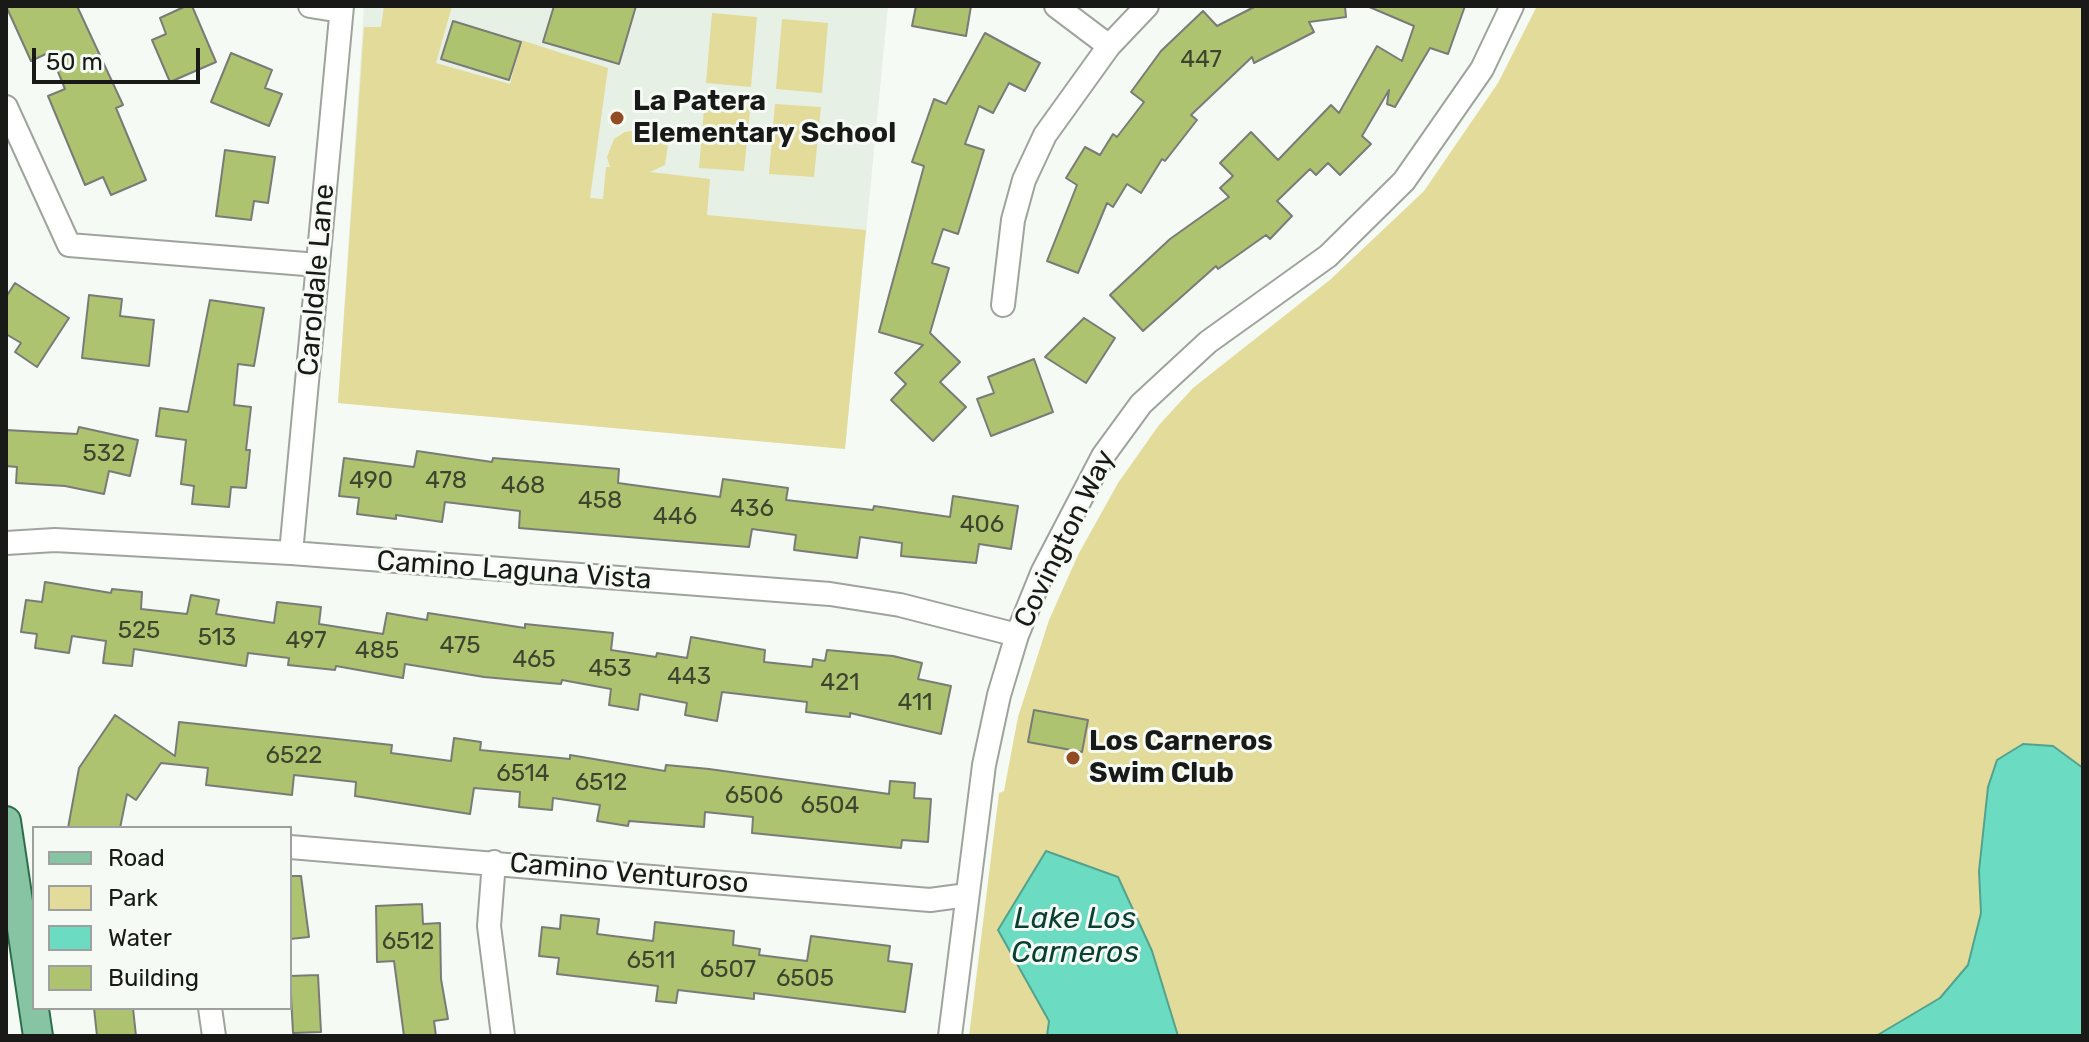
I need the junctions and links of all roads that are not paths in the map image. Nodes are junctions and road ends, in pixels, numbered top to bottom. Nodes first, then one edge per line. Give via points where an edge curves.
1 (310, 6) edge
2 (1056, 6) edge
3 (1147, 6) edge
4 (1512, 6) edge
5 (342, 9) edge
6 (1109, 46) junction
7 (6, 107) edge
8 (318, 265) junction
9 (1003, 305) dead end
10 (6, 543) edge
11 (291, 553) junction
12 (1017, 635) junction
13 (6, 821) edge
14 (292, 847) edge
15 (494, 862) junction
16 (967, 895) junction
17 (32, 996) edge
18 (34, 1010) edge
19 (210, 1010) edge
20 (38, 1036) edge
21 (214, 1036) edge
22 (503, 1036) edge
23 (950, 1036) edge

1 - 5 street
2 - 6 street
3 - 6 street
4 - 12 street, Covington Way via 1482,69 1404,181 1328,256 1208,342 1141,404 1103,456 1043,571
5 - 8 street, Caroldale Lane
6 - 9 street via 1045,135 1024,180 1013,220
7 - 8 street via 69,245
8 - 11 street, Caroldale Lane
10 - 11 street, Camino Laguna Vista via 55,540
11 - 12 street, Camino Laguna Vista via 830,594 900,605
12 - 16 street, Covington Way via 984,765
13 - 17 main road
14 - 15 street, Camino Venturoso
15 - 16 street, Camino Venturoso via 930,900
15 - 22 street via 489,926
16 - 23 street, Covington Way
18 - 20 main road
19 - 21 street

